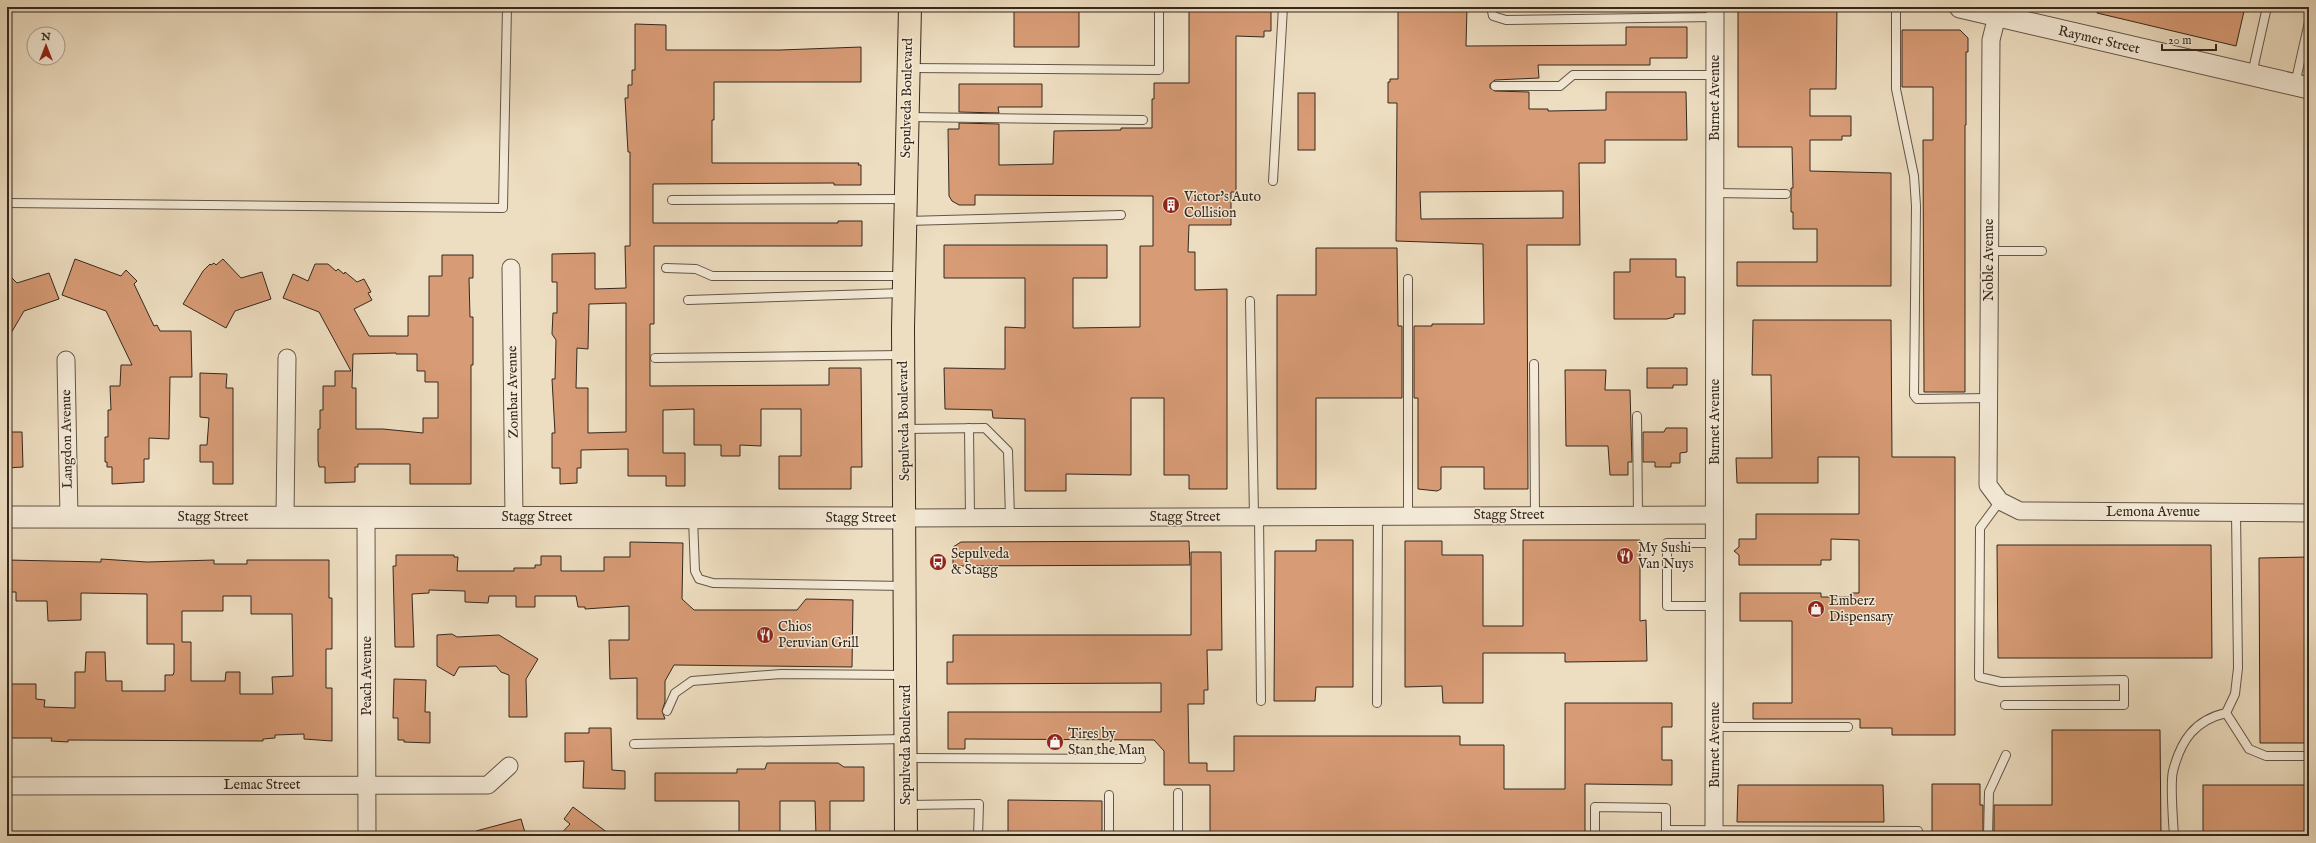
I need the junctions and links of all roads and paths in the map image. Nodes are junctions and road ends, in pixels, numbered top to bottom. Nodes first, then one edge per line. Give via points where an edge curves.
1 (507, 7) edge
2 (910, 7) edge
3 (1283, 7) edge
4 (1491, 7) edge
5 (1896, 7) edge
6 (1960, 7) edge
7 (2267, 7) edge
8 (1159, 11) dead end
9 (1715, 12) edge
10 (1997, 16) junction
11 (2309, 22) edge
12 (908, 68) junction
13 (2252, 74) junction
14 (1715, 75) junction
15 (1495, 86) dead end
16 (2302, 86) edge
17 (907, 117) junction
18 (1143, 120) dead end
19 (1273, 181) dead end
20 (1715, 194) junction
21 (1786, 194) dead end
22 (905, 199) junction
23 (672, 200) dead end
24 (7, 203) edge
25 (1121, 215) dead end
26 (904, 221) junction
27 (1989, 251) junction
28 (2042, 251) dead end
29 (511, 268) dead end
30 (666, 268) dead end
31 (1408, 279) dead end
32 (904, 285) junction
33 (688, 300) dead end
34 (1250, 301) dead end
35 (904, 355) junction
36 (287, 358) dead end
37 (655, 358) dead end
38 (66, 360) dead end
39 (1534, 364) dead end
40 (1989, 398) junction
41 (1637, 416) dead end
42 (904, 428) junction
43 (969, 428) junction
44 (2000, 501) junction
45 (2236, 513) junction
46 (2309, 513) edge
47 (1534, 515) junction
48 (1638, 515) junction
49 (1714, 515) junction
50 (366, 516) junction
51 (1256, 516) junction
52 (1378, 516) junction
53 (1408, 516) junction
54 (7, 517) edge
55 (68, 517) junction
56 (285, 517) junction
57 (514, 517) junction
58 (693, 517) junction
59 (970, 517) junction
60 (1010, 517) junction
61 (905, 518) junction
62 (1714, 543) junction
63 (905, 586) junction
64 (1715, 606) junction
65 (905, 675) junction
66 (1262, 701) dead end
67 (1377, 702) dead end
68 (2005, 706) dead end
69 (667, 711) dead end
70 (2226, 713) junction
71 (1715, 727) junction
72 (1848, 727) dead end
73 (634, 744) dead end
74 (906, 748) junction
75 (2006, 755) dead end
76 (2309, 756) edge
77 (1142, 759) dead end
78 (509, 766) dead end
79 (367, 784) junction
80 (7, 786) edge
81 (1178, 794) dead end
82 (1109, 795) dead end
83 (906, 805) junction
84 (1666, 833) edge
85 (1714, 833) edge
86 (367, 836) edge
87 (906, 836) edge
88 (978, 836) edge
89 (1109, 836) edge
90 (1178, 836) edge
91 (1594, 836) edge
92 (1918, 836) edge
93 (1988, 836) edge
94 (2174, 836) edge

1 - 24 lane via 503,208
2 - 12 main road, Sepulveda Boulevard
3 - 19 lane
4 - 9 lane via 1493,16 1506,20
5 - 40 lane via 1896,89 1914,176 1916,206 1914,395 1917,398
6 - 10 street, Raymer Street
7 - 13 lane
8 - 12 lane via 1159,70
9 - 14 street, Burnet Avenue
10 - 13 street, Raymer Street
10 - 27 street, Noble Avenue via 1992,40
11 - 16 lane
12 - 17 main road, Sepulveda Boulevard
13 - 16 street, Raymer Street
14 - 15 lane via 1573,75 1560,86
14 - 20 street, Burnet Avenue
17 - 18 lane
17 - 22 main road, Sepulveda Boulevard
20 - 21 lane
20 - 49 street, Burnet Avenue
22 - 23 lane
22 - 26 main road, Sepulveda Boulevard
25 - 26 lane
26 - 32 main road, Sepulveda Boulevard
27 - 28 lane
27 - 40 street, Noble Avenue
29 - 57 street, Zombar Avenue
30 - 32 lane via 696,269 712,276
31 - 53 lane
32 - 33 lane
32 - 35 main road, Sepulveda Boulevard
34 - 51 lane
35 - 37 lane
35 - 42 main road, Sepulveda Boulevard
36 - 56 street
38 - 55 street, Langdon Avenue
39 - 47 lane
40 - 44 street, Noble Avenue via 1988,485
41 - 48 lane
42 - 43 lane
42 - 61 main road, Sepulveda Boulevard
43 - 59 lane
43 - 60 lane via 985,428 1008,451
44 - 45 street, Lemona Avenue via 2020,511
44 - 68 lane via 1980,528 1979,677 2001,682 2124,680 2124,705
45 - 46 street, Lemona Avenue
45 - 70 lane via 2238,668 2235,694
47 - 48 street, Stagg Street
47 - 53 street, Stagg Street
48 - 49 street, Stagg Street
49 - 62 street, Burnet Avenue
50 - 56 street, Stagg Street
50 - 57 street, Stagg Street
50 - 79 street, Peach Avenue
51 - 52 street, Stagg Street
51 - 60 street, Stagg Street
51 - 66 lane
52 - 53 street, Stagg Street
52 - 67 lane
54 - 55 street, Stagg Street
55 - 56 street, Stagg Street
57 - 58 street, Stagg Street
58 - 61 street, Stagg Street
58 - 63 lane via 695,571 699,579 713,583
59 - 60 street, Stagg Street
59 - 61 street, Stagg Street
61 - 63 main road, Sepulveda Boulevard
62 - 64 street, Burnet Avenue
62 - 64 lane via 1667,543 1667,606
63 - 65 main road, Sepulveda Boulevard
64 - 71 street, Burnet Avenue
65 - 69 lane via 781,674 692,681 675,693
65 - 74 main road, Sepulveda Boulevard
70 - 76 lane via 2250,749 2266,756
70 - 94 lane via 2210,717 2189,732 2172,772
71 - 72 lane
71 - 85 street, Burnet Avenue
73 - 74 lane
74 - 77 lane
74 - 83 main road, Sepulveda Boulevard
75 - 93 lane via 1988,792
78 - 79 street, Lemac Street via 488,784
79 - 80 street, Lemac Street
79 - 86 street, Peach Avenue
81 - 90 lane
82 - 89 lane
83 - 87 main road, Sepulveda Boulevard
83 - 88 lane via 978,804
84 - 85 lane
84 - 91 lane via 1666,808 1594,807
85 - 92 lane via 1918,832

